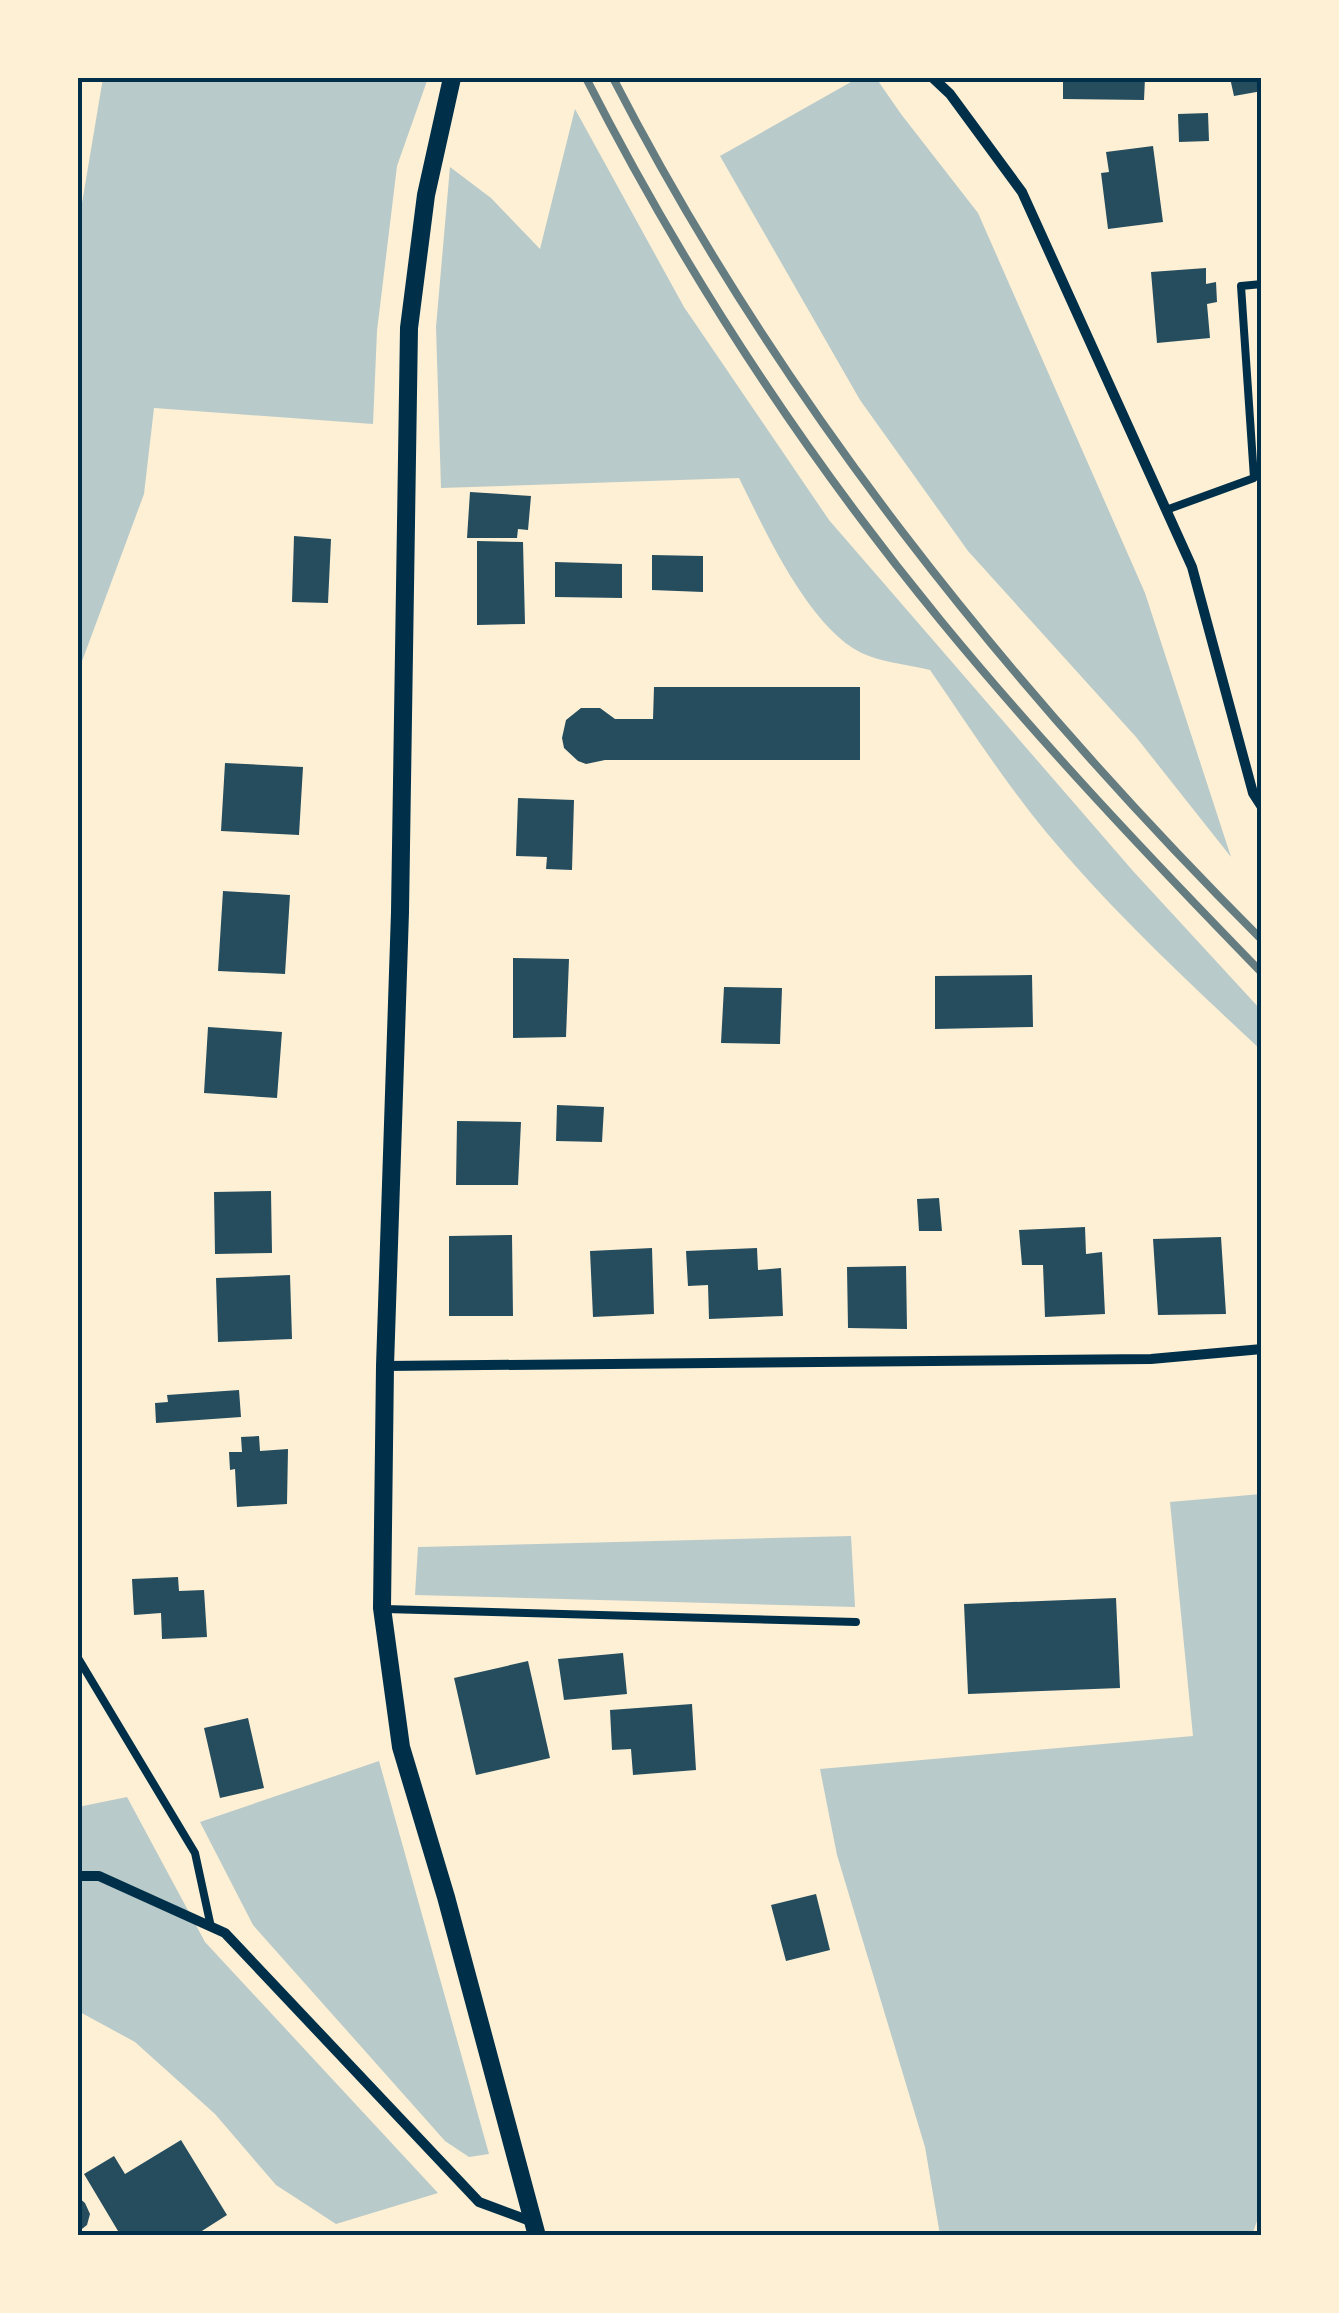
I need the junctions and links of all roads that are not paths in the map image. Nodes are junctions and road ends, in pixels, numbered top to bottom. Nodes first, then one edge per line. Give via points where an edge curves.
1 (452, 78) edge
2 (933, 78) edge
3 (1262, 284) edge
4 (1166, 510) junction
5 (1262, 807) edge
6 (1262, 1348) edge
7 (385, 1366) junction
8 (382, 1608) junction
9 (856, 1622) dead end
10 (78, 1658) edge
11 (78, 1876) edge
12 (211, 1927) junction
13 (535, 2229) edge

1 - 7 street via 426,196 410,328
2 - 4 street via 1022,192
3 - 4 lane via 1241,286 1254,478
4 - 5 street via 1192,568
6 - 7 street via 1151,1359
7 - 8 street
8 - 9 lane
8 - 13 street via 402,1747
10 - 12 lane via 195,1853
11 - 12 street via 99,1876
12 - 13 street via 225,1933 480,2202

